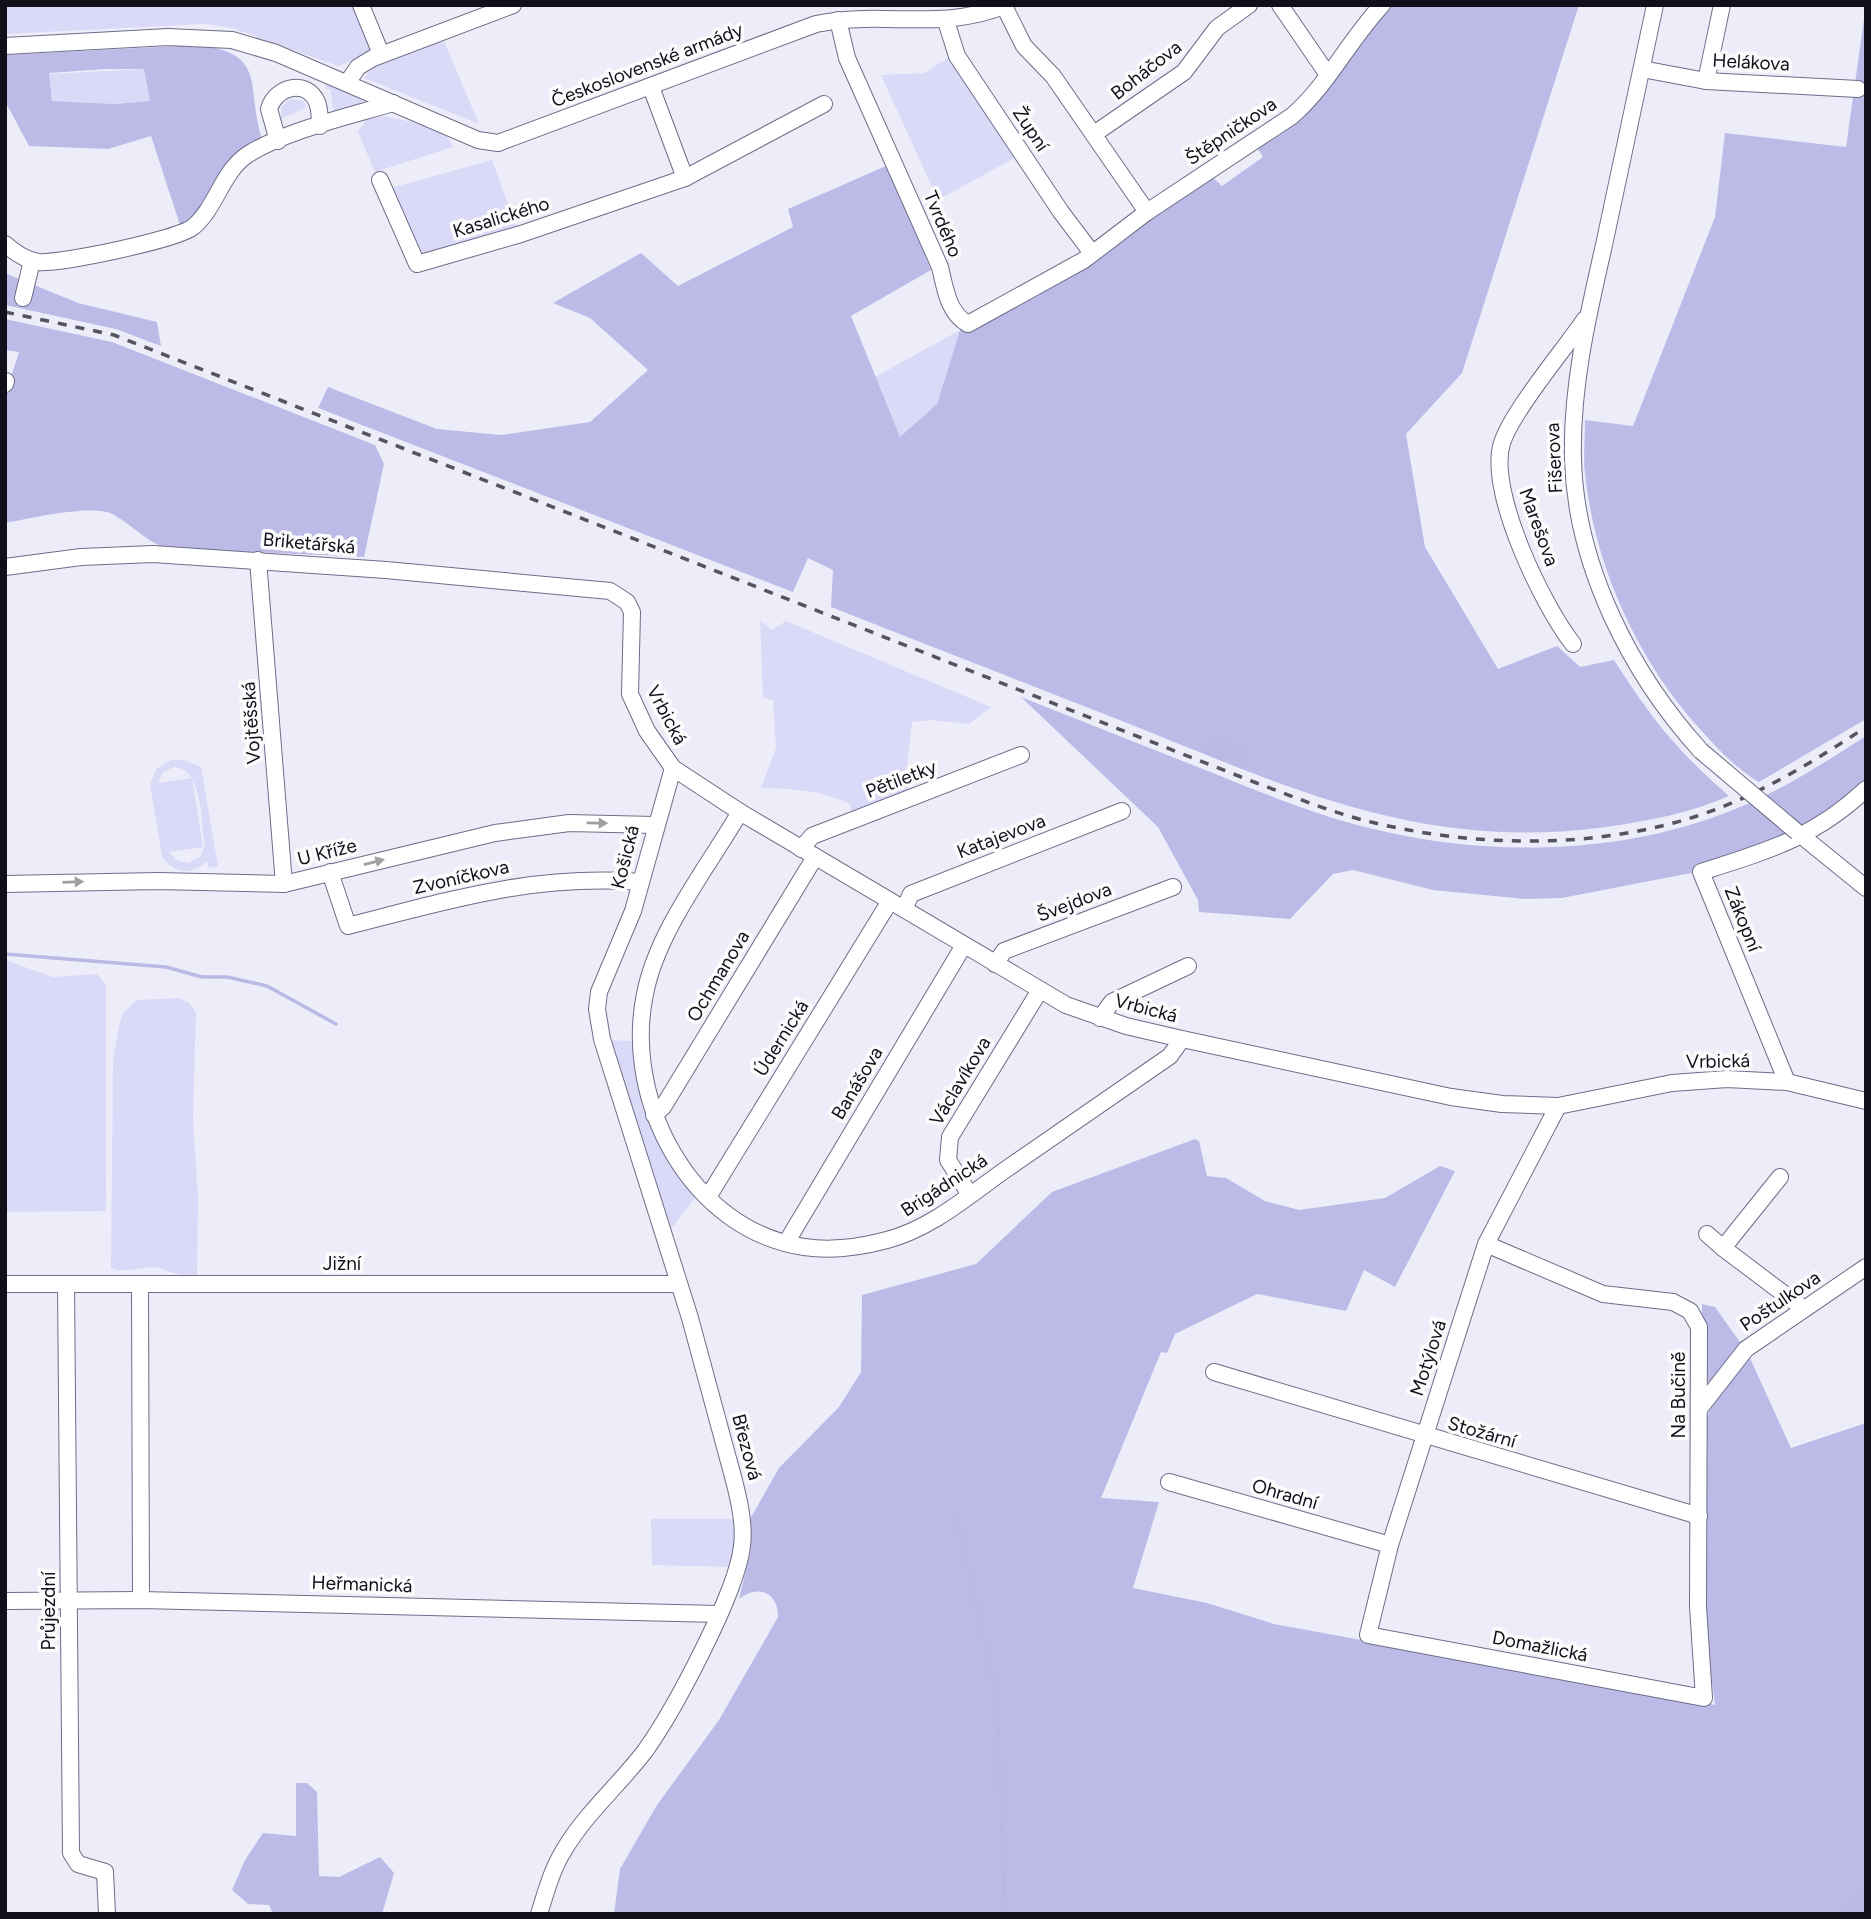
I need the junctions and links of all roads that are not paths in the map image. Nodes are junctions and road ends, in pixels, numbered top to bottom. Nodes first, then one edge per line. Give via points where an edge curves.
1 (361, 5) edge
2 (513, 5) edge
3 (1249, 5) edge
4 (1280, 5) edge
5 (1655, 5) edge
6 (1722, 5) edge
7 (1005, 6) edge
8 (1374, 8) edge
9 (838, 20) junction
10 (946, 21) junction
11 (5, 46) edge
12 (381, 54) junction
13 (1642, 69) junction
14 (1328, 75) junction
15 (1706, 81) junction
16 (347, 83) junction
17 (651, 87) junction
18 (1858, 89) dead end
19 (393, 103) junction
20 (824, 104) dead end
21 (320, 126) junction
22 (1094, 134) junction
23 (278, 141) junction
24 (685, 178) junction
25 (380, 180) dead end
26 (1147, 212) junction
27 (5, 244) edge
28 (1092, 253) junction
29 (32, 261) junction
30 (1077, 264) joint
31 (23, 298) dead end
32 (1589, 314) junction
33 (1548, 372) junction
34 (1578, 381) junction
35 (258, 560) junction
36 (5, 567) edge
37 (610, 591) joint
38 (1573, 644) dead end
39 (1021, 755) dead end
40 (673, 768) junction
41 (1866, 789) edge
42 (1122, 811) dead end
43 (740, 812) junction
44 (655, 825) junction
45 (1800, 834) junction
46 (808, 853) junction
47 (330, 873) junction
48 (641, 882) junction
49 (5, 884) edge
50 (284, 884) junction
51 (1173, 887) dead end
52 (1866, 888) edge
53 (897, 905) junction
54 (964, 945) junction
55 (614, 956) joint
56 (995, 964) junction
57 (1188, 966) dead end
58 (1040, 990) junction
59 (1100, 1018) junction
60 (1182, 1039) junction
61 (1787, 1082) junction
62 (1866, 1101) edge
63 (1558, 1106) junction
64 (654, 1115) junction
65 (1780, 1177) dead end
66 (970, 1195) junction
67 (708, 1196) junction
68 (1707, 1234) dead end
69 (786, 1243) junction
70 (1486, 1244) junction
71 (1723, 1248) junction
72 (1866, 1267) edge
73 (65, 1283) junction
74 (5, 1284) edge
75 (140, 1284) junction
76 (679, 1284) junction
77 (1804, 1309) junction
78 (1214, 1373) dead end
79 (1699, 1409) junction
80 (1425, 1437) junction
81 (1169, 1482) dead end
82 (1699, 1516) junction
83 (1390, 1545) junction
84 (141, 1600) junction
85 (5, 1601) edge
86 (69, 1601) junction
87 (718, 1614) junction
88 (1368, 1634) joint
89 (1704, 1698) joint
90 (107, 1914) edge
91 (539, 1914) edge

1 - 12 street
2 - 12 street
3 - 22 street, Boháčova via 1217,28 1184,72
4 - 14 street
5 - 13 street, Fišerova
6 - 15 street
7 - 10 street, Československé armády
7 - 22 street via 1024,46 1053,76
8 - 14 street, Štěpničkova
9 - 10 street, Československé armády
9 - 17 street, Československé armády via 798,30
9 - 30 street, Tvrdého via 847,58 940,267 947,300 962,321 968,324
10 - 28 street, Župní via 957,56
11 - 16 street, Československé armády via 192,36 239,41
12 - 16 street via 358,67
13 - 15 street, Helákova
13 - 32 street, Fišerova
14 - 26 street, Štěpničkova via 1310,101 1292,116
15 - 18 street, Helákova
16 - 19 street, Československé armády
17 - 19 street, Československé armády via 498,143 478,140
17 - 24 street
19 - 21 street
20 - 24 street, Kasalického
21 - 23 street
21 - 23 street via 313,96 301,89 287,89 275,96 269,109
22 - 26 street
23 - 29 street via 245,156 202,218 181,234
24 - 25 street, Kasalického via 417,264
26 - 28 street, Štěpničkova
27 - 29 street
28 - 30 street, Štěpničkova
29 - 31 street
32 - 33 street, Marešova
32 - 34 street, Fišerova
33 - 34 street
33 - 38 street, Marešova via 1502,443 1500,464 1516,535 1556,622
34 - 45 street, Fišerova, bridge via 1573,463 1580,517 1598,578 1637,668 1701,751
35 - 36 street, Briketářská via 116,554
35 - 37 street, Briketářská
35 - 50 street, Vojtěšská
37 - 40 street, Vrbická via 627,602 632,612 630,694 647,731
39 - 46 street, Pětiletky via 812,836
40 - 43 street, Vrbická
40 - 44 street, Košická
41 - 45 street
42 - 53 street, Katajevova via 911,894
43 - 46 street, Vrbická
43 - 64 street, Brigádnická via 667,934 645,992 642,1066
47 -> 44 street, U Kříže via 495,833 569,823
44 - 48 street, Košická
45 - 52 street, Fišerova
45 - 61 street, Zákopní via 1783,846 1701,872
46 - 53 street, Vrbická
46 - 64 street, Ochmanova via 663,1107
47 - 48 street, Zvoníčkova via 348,926 514,886 596,879
47 - 50 street, U Kříže
48 - 55 street, Košická
49 -> 50 street, U Kříže
51 - 56 street, Švejdova via 1004,951
53 - 54 street, Vrbická
53 - 67 street, Údernická
54 - 56 street, Vrbická
54 - 69 street, Banášova
55 - 76 street, Březová via 599,992 602,1039
56 - 58 street, Vrbická
57 - 59 street via 1112,1002
58 - 59 street, Vrbická
58 - 66 street, Václavíkova via 950,1137 948,1160
59 - 60 street, Vrbická
60 - 63 street, Vrbická via 1451,1097
60 - 66 street, Brigádnická via 1170,1056
61 - 62 street, Vrbická
61 - 63 street, Vrbická via 1727,1079 1672,1083
63 - 70 street, Motýlová
64 - 67 street, Brigádnická via 678,1162
65 - 71 street
66 - 69 street, Brigádnická via 921,1228 887,1240 829,1249
67 - 69 street, Brigádnická via 742,1225
68 - 71 street
70 - 79 street, Na Bučině via 1603,1294 1674,1302 1690,1311 1699,1327
70 - 80 street, Motýlová
71 - 77 street
72 - 77 street, Poštulkova
73 - 74 street, Jižní
73 - 75 street, Jižní
73 - 86 street, Průjezdní
75 - 76 street, Jižní
75 - 84 street
76 - 87 street, Březová via 738,1496 742,1546
77 - 79 street, Poštulkova via 1746,1349
78 - 80 street, Stožární
79 - 82 street, Na Bučině
80 - 82 street, Stožární
80 - 83 street, Motýlová
81 - 83 street, Ohradní
82 - 89 street, Na Bučině
83 - 88 street, Motýlová
84 - 86 street, Heřmanická
84 - 87 street, Heřmanická
85 - 86 street, Heřmanická
86 - 90 street, Průjezdní via 71,1853 78,1864 105,1872
87 - 91 street, Březová via 672,1710 644,1752 563,1851
88 - 89 street, Domažlická

